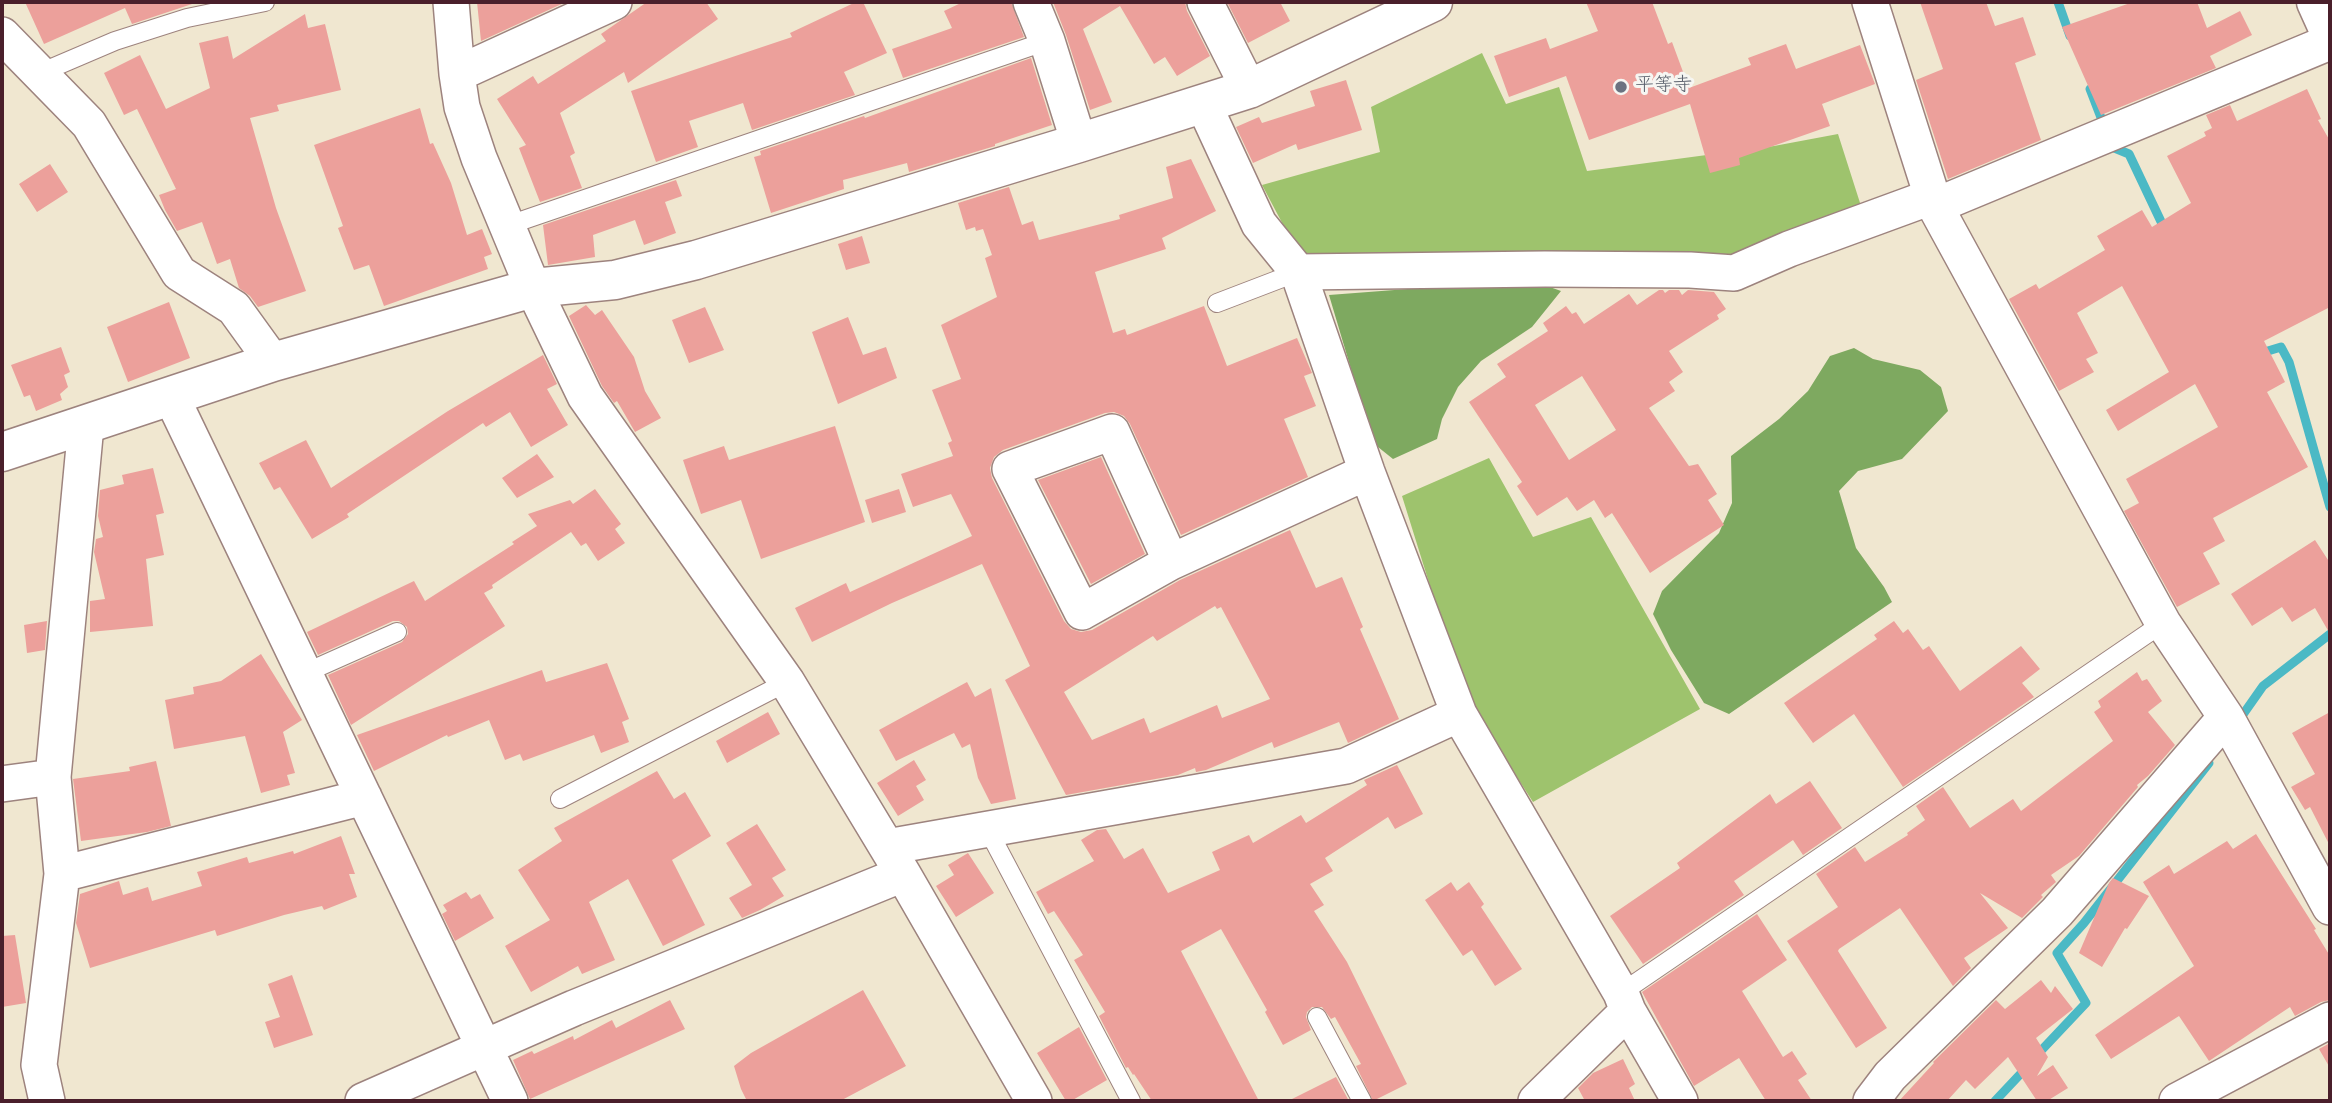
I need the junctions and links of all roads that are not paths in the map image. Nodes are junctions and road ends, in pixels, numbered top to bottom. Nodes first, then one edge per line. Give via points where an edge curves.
1 (265, 2) edge
2 (451, 2) edge
3 (614, 2) edge
4 (1031, 2) edge
5 (1205, 2) edge
6 (1433, 2) edge
7 (1870, 2) edge
8 (2316, 2) edge
9 (2330, 33) edge
10 (2, 35) edge
11 (1047, 41) junction
12 (2330, 43) edge
13 (40, 73) junction
14 (457, 74) junction
15 (1249, 89) junction
16 (1203, 103) junction
17 (1079, 144) junction
18 (1933, 201) junction
19 (506, 226) junction
20 (1298, 272) junction
21 (533, 288) junction
22 (1217, 303) dead end
23 (273, 362) junction
24 (171, 397) junction
25 (86, 425) junction
26 (2, 453) edge
27 (1367, 472) junction
28 (1171, 562) junction
29 (2163, 623) junction
30 (397, 632) dead end
31 (304, 673) junction
32 (787, 682) junction
33 (1460, 714) junction
34 (2226, 717) junction
35 (53, 777) junction
36 (2, 784) edge
37 (364, 797) junction
38 (560, 799) dead end
39 (988, 830) junction
40 (895, 861) junction
41 (62, 874) junction
42 (2330, 907) edge
43 (1624, 1002) junction
44 (1317, 1017) dead end
45 (2330, 1020) edge
46 (485, 1048) junction
47 (47, 1101) edge
48 (363, 1101) edge
49 (510, 1101) edge
50 (1034, 1101) edge
51 (1131, 1101) edge
52 (1362, 1101) edge
53 (1536, 1101) edge
54 (1680, 1101) edge
55 (1871, 1101) edge
56 (2177, 1101) edge

1 - 13 lane via 187,18 115,41
2 - 14 street
3 - 14 street
4 - 11 street
5 - 15 street
6 - 15 street
7 - 18 street
8 - 9 street
10 - 13 street
11 - 17 street
11 - 19 lane
12 - 18 street
13 - 23 street via 89,124 179,273 234,308
14 - 19 street via 462,107
15 - 16 street
16 - 17 street
16 - 20 street via 1259,224
17 - 21 street via 696,260 615,280
18 - 20 street via 1789,249 1734,273 1558,269
18 - 29 street
19 - 21 street
20 - 22 lane
20 - 27 street
21 - 23 street
21 - 32 street via 585,396
23 - 24 street
24 - 25 street
24 - 31 street
25 - 26 street
25 - 35 street
27 - 28 street
27 - 33 street
28 - 28 street via 1082,612 1010,468 1112,432
29 - 34 street
29 - 43 lane via 1852,833
30 - 31 lane
31 - 37 street
32 - 38 lane
32 - 40 street
33 - 39 street via 1346,766
33 - 43 street
34 - 42 street
34 - 55 street via 2057,912 1890,1076
35 - 36 street
35 - 41 street
37 - 41 street
37 - 46 street
39 - 40 street
39 - 51 lane
40 - 46 street
40 - 50 street
41 - 47 street via 39,1065
43 - 53 street
43 - 54 street
44 - 52 lane
45 - 56 street
46 - 48 street
46 - 49 street

